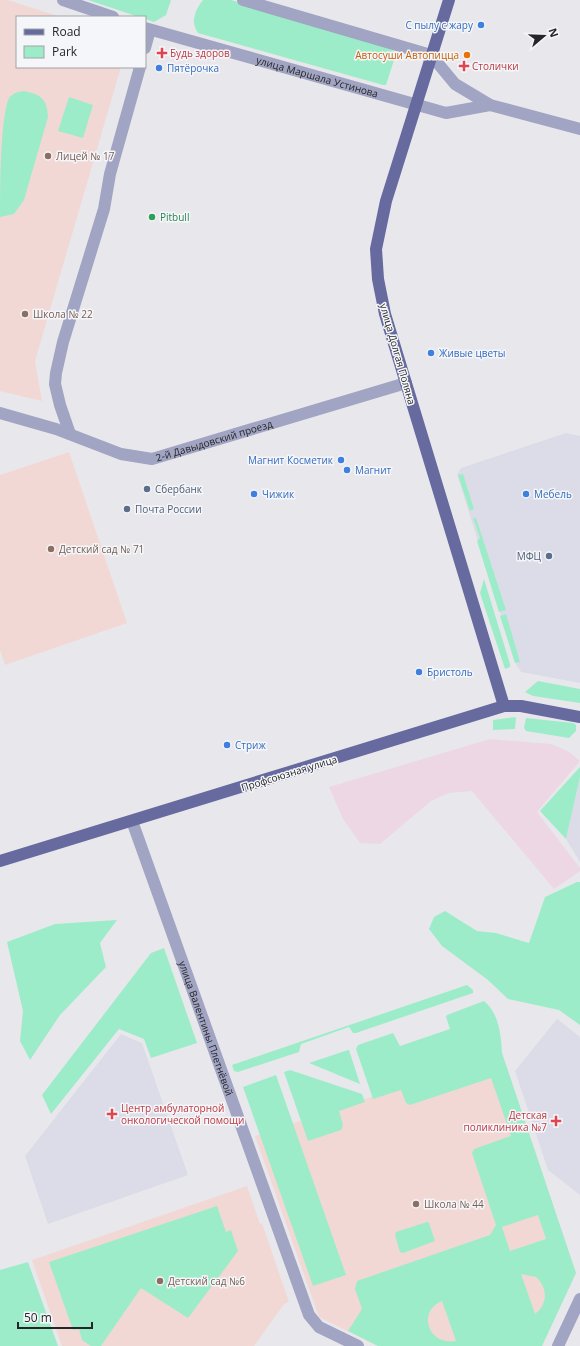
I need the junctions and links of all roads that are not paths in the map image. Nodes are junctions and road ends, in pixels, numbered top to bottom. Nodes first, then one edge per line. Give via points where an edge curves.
1 (63, 0) edge
2 (243, 0) edge
3 (449, 0) edge
4 (110, 16) edge
5 (148, 29) edge
6 (146, 42) edge
7 (431, 55) junction
8 (140, 68) edge
9 (416, 104) junction
10 (490, 105) junction
11 (580, 129) edge
12 (406, 383) junction
13 (0, 413) edge
14 (70, 434) junction
15 (504, 706) junction
16 (580, 717) edge
17 (132, 821) junction
18 (0, 861) edge
19 (580, 1299) edge
20 (358, 1346) edge
21 (558, 1346) edge

1 - 4 street
2 - 7 street
3 - 7 main road, улица Долгая Поляна
5 - 6 street
5 - 9 street, улица Маршала Устинова
7 - 9 main road, улица Долгая Поляна
7 - 10 street, улица Маршала Устинова via 455,84
8 - 14 street via 110,174 104,209 56,373 57,394
9 - 10 street, улица Маршала Устинова via 446,113
9 - 12 main road, улица Долгая Поляна via 386,201 376,249 378,280 385,314
10 - 11 street, улица Маршала Устинова
12 - 14 street, 2-й Давыдовский проезд via 152,459 122,454
12 - 15 main road, улица Долгая Поляна
13 - 14 street, 2-й Давыдовский проезд
15 - 16 main road, Профсоюзная улица via 521,706
15 - 17 main road, Профсоюзная улица
17 - 18 main road, Профсоюзная улица
17 - 20 street, улица Валентины Плетнёвой via 309,1315 319,1327
19 - 21 street

